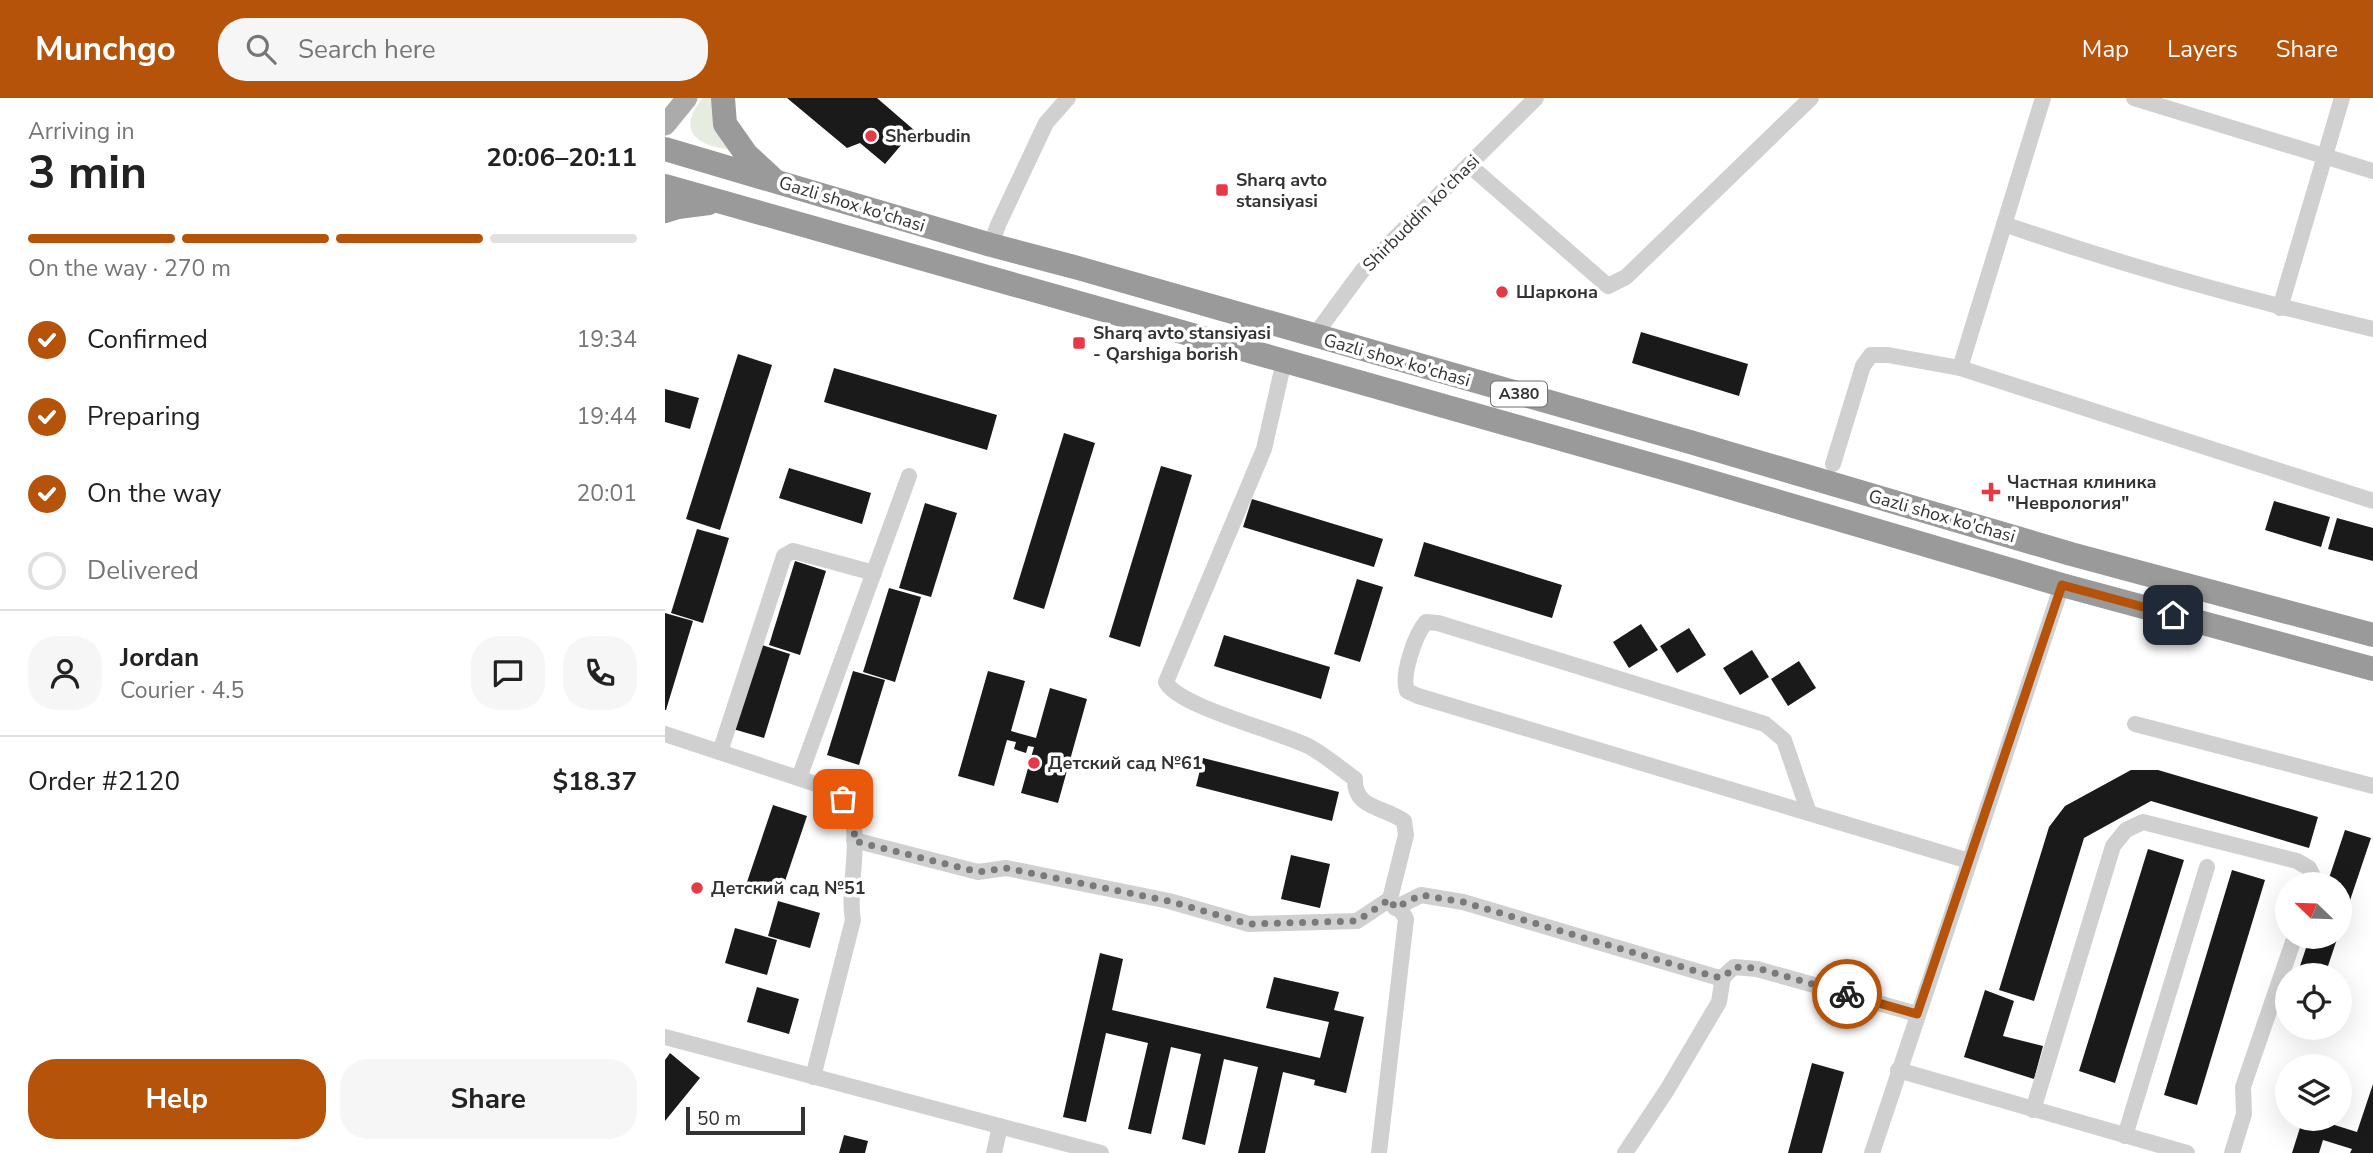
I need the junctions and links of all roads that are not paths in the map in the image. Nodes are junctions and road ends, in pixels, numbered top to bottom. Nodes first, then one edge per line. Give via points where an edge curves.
1 (687, 98) edge
2 (723, 98) edge
3 (1068, 98) edge
4 (1536, 98) edge
5 (1811, 98) edge
6 (2043, 98) edge
7 (2134, 98) edge
8 (2343, 98) edge
9 (665, 125) edge
10 (665, 149) edge
11 (2326, 157) junction
12 (1469, 165) junction
13 (2373, 171) edge
14 (777, 182) junction
15 (665, 186) edge
16 (722, 202) junction
17 (665, 211) edge
18 (2004, 225) junction
19 (991, 246) junction
20 (2280, 308) junction
21 (2373, 329) edge
22 (1314, 336) junction
23 (1284, 361) junction
24 (1959, 368) junction
25 (1833, 464) dead end
26 (909, 477) dead end
27 (2373, 501) edge
28 (874, 573) junction
29 (2062, 585) junction
30 (2373, 635) edge
31 (2373, 669) edge
32 (2135, 724) dead end
33 (665, 734) edge
34 (720, 752) junction
35 (799, 778) junction
36 (2373, 786) edge
37 (1809, 813) junction
38 (854, 841) junction
39 (1969, 861) junction
40 (2207, 867) dead end
41 (2311, 872) edge
42 (1393, 904) junction
43 (2291, 949) edge
44 (1724, 977) junction
45 (1917, 1014) junction
46 (665, 1037) edge
47 (1898, 1070) junction
48 (813, 1077) junction
49 (2033, 1110) junction
50 (1000, 1126) junction
51 (2125, 1136) junction
52 (994, 1153) edge
53 (1101, 1153) edge
54 (1379, 1153) edge
55 (1625, 1153) edge
56 (1872, 1153) edge
57 (2187, 1153) edge
58 (2232, 1153) edge

1 - 9 main road
2 - 14 highway via 725,124 746,154
3 - 19 street via 1046,123
4 - 12 street, Shirbuddin ko'chasi
5 - 12 street via 1626,277 1608,286
6 - 18 street
7 - 11 street
8 - 11 street
10 - 14 highway, Gazli shox ko'chasi / A380
11 - 13 street
11 - 20 street
12 - 22 street, Shirbuddin ko'chasi via 1362,271
14 - 19 highway, Gazli shox ko'chasi / A380
15 - 16 highway, Gazli shox ko'chasi / A380
16 - 17 highway
16 - 23 highway, Gazli shox ko'chasi / A380
18 - 20 street via 2104,259
18 - 24 street
19 - 22 highway, Gazli shox ko'chasi / A380
20 - 21 street
22 - 30 highway, Gazli shox ko'chasi / A380 via 2071,554
23 - 29 highway, Gazli shox ko'chasi / A380
23 - 42 street via 1263,449 1166,682 1170,690 1207,708 1309,747 1355,779 1363,803 1404,821 1406,835
24 - 25 street via 1871,355 1863,366
24 - 27 street
26 - 28 street
28 - 34 street via 793,551 784,555
28 - 35 street
29 - 31 highway, Gazli shox ko'chasi / A380
29 - 39 street
32 - 36 street
33 - 34 street
34 - 35 street
35 - 38 street via 843,799 855,824
37 - 37 street via 1407,691 1404,682 1419,630 1426,622 1438,623 1766,724 1784,740
37 - 39 street
38 - 42 street via 978,872 1006,868 1169,901 1249,924 1357,921
38 - 48 street via 853,920
39 - 45 street
40 - 51 street
41 - 49 street via 2297,861 2143,822 2126,830 2113,846
42 - 44 street via 1421,895 1463,902
42 - 54 street via 1406,919
43 - 58 street via 2243,1087 2244,1114
44 - 45 street via 1734,967 1757,968
44 - 55 street via 1719,1002
45 - 47 street
46 - 48 street
47 - 49 street
47 - 56 street
48 - 50 street
49 - 51 street
50 - 52 street
50 - 53 street
51 - 57 street

